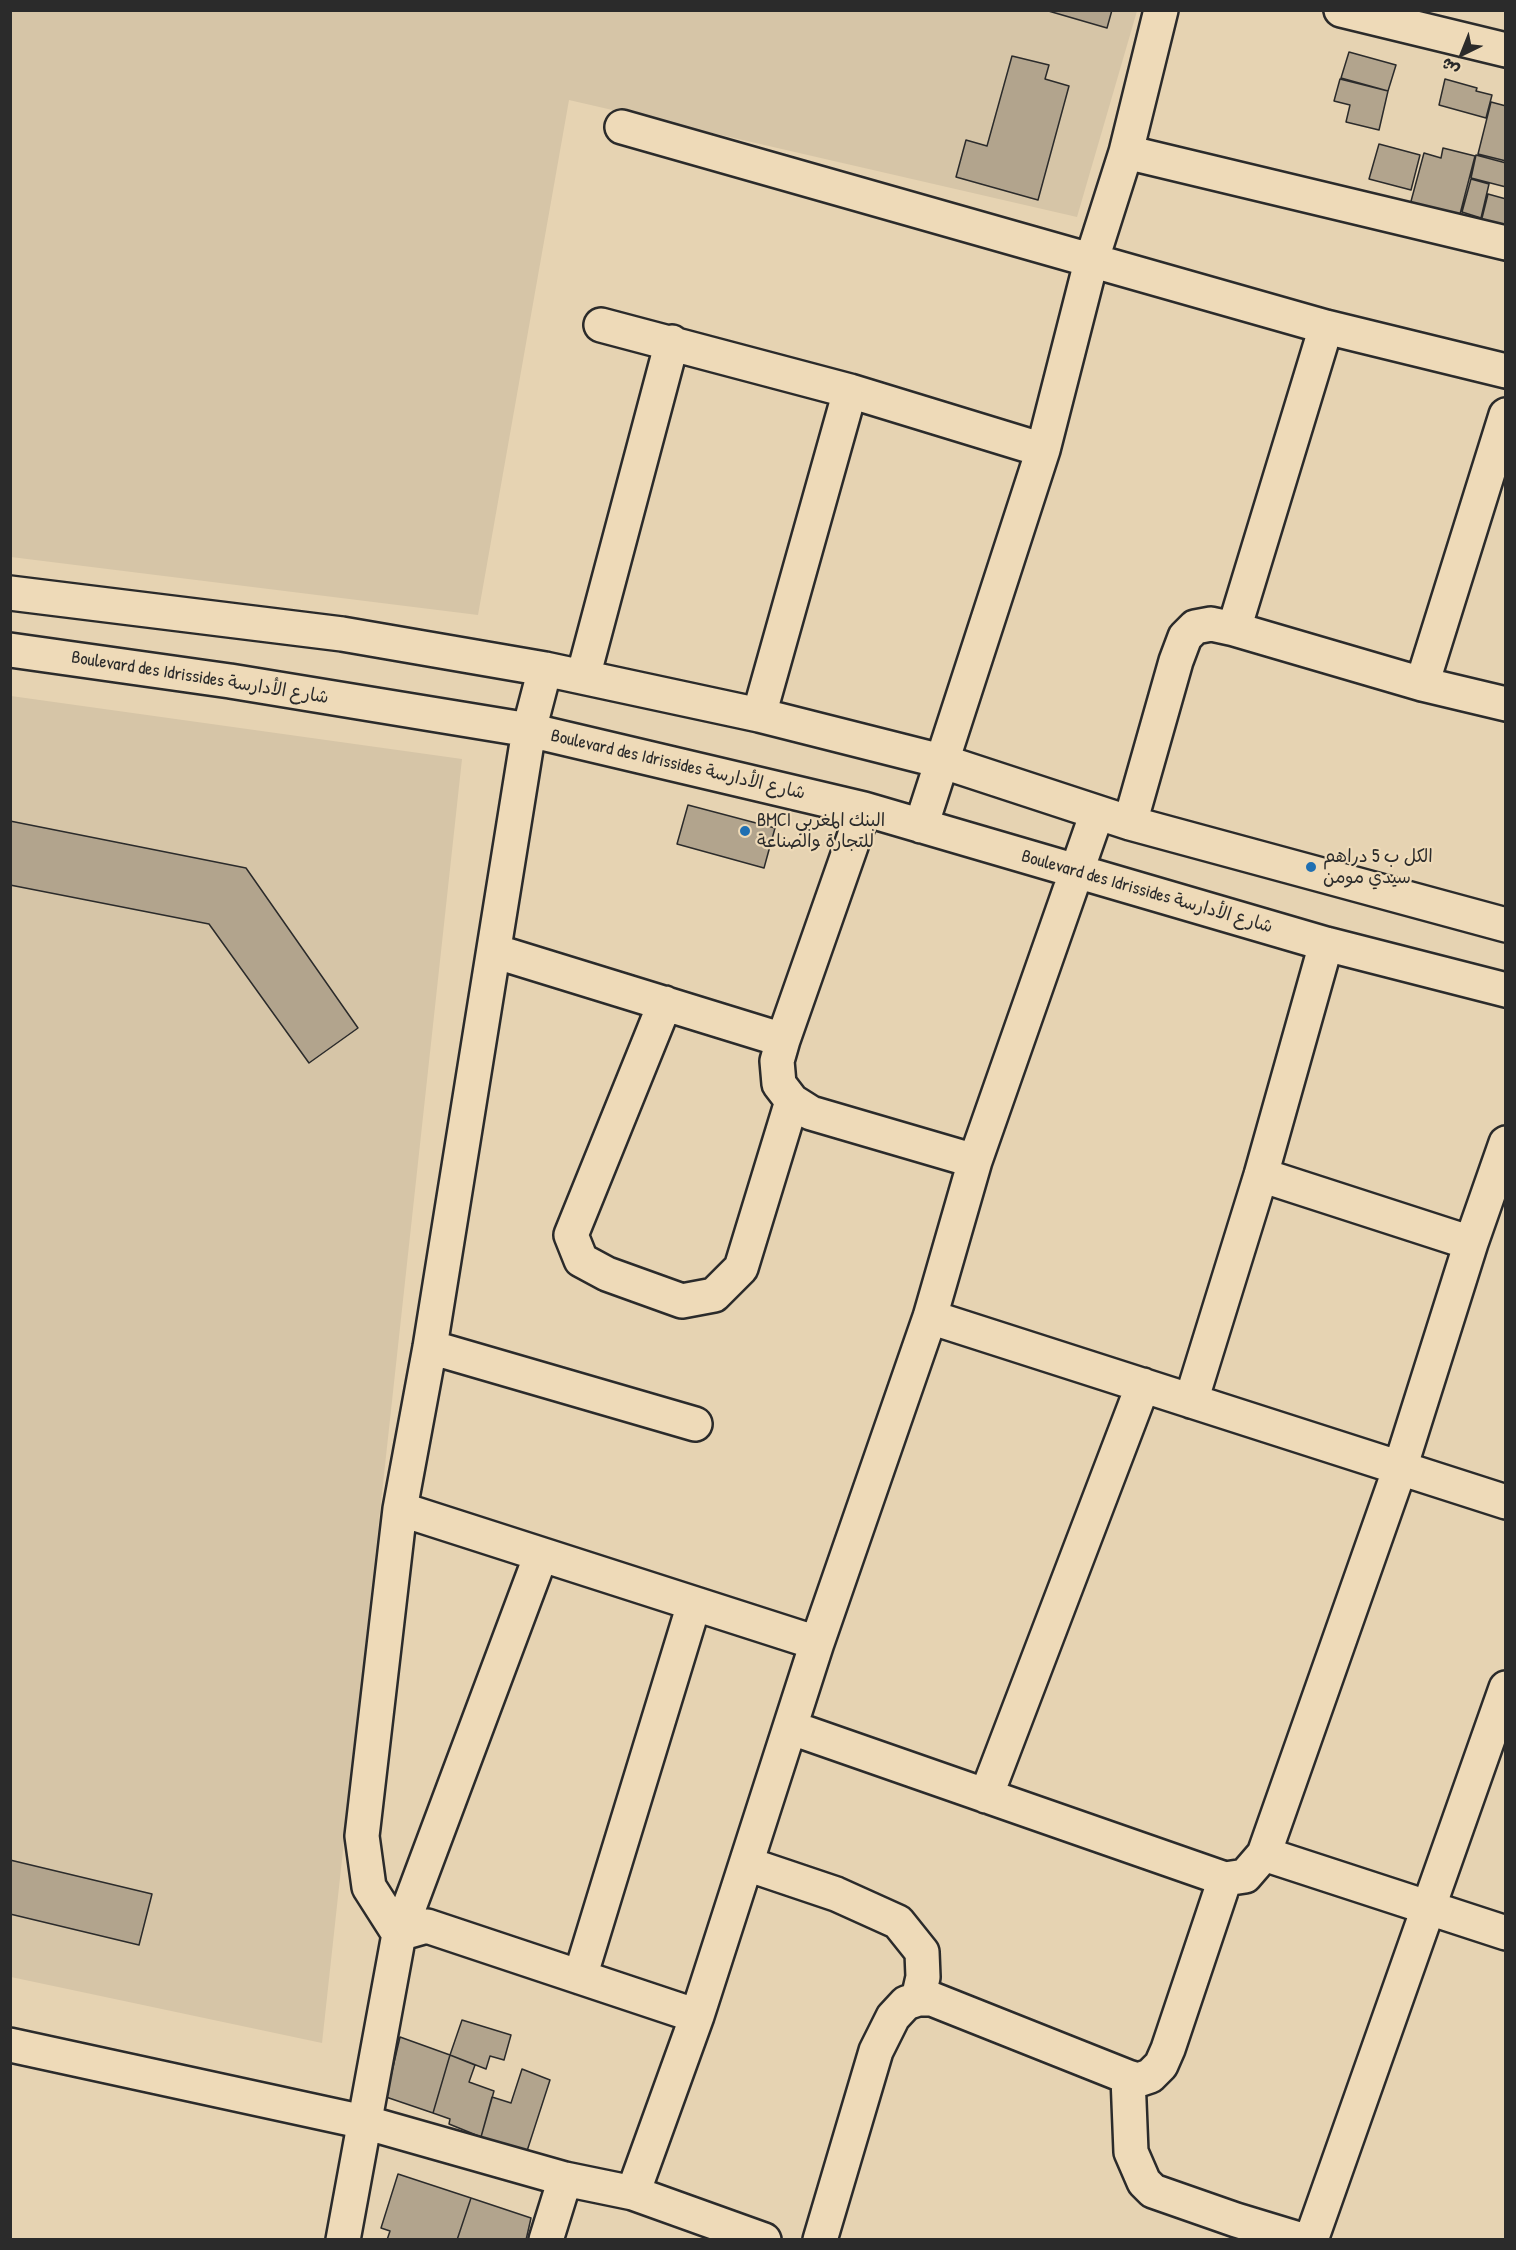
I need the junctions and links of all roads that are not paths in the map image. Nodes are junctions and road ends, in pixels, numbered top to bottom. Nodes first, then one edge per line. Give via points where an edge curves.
1 (1161, 10) edge
2 (1341, 10) edge
3 (1506, 50) edge
4 (622, 127) dead end
5 (1126, 152) junction
6 (1506, 243) edge
7 (1091, 262) junction
8 (602, 325) dead end
9 (1326, 327) junction
10 (672, 342) junction
11 (1506, 371) edge
12 (850, 391) junction
13 (1506, 415) edge
14 (1043, 450) junction
15 (10, 593) edge
16 (1234, 629) junction
17 (10, 650) edge
18 (545, 669) junction
19 (583, 677) junction
20 (1422, 684) junction
21 (1506, 704) edge
22 (759, 716) junction
23 (529, 730) junction
24 (941, 761) junction
25 (864, 809) junction
26 (1097, 813) junction
27 (1130, 823) junction
28 (921, 826) junction
29 (1075, 872) junction
30 (1506, 925) edge
31 (1326, 944) junction
32 (494, 951) junction
33 (1506, 990) edge
34 (665, 1003) junction
35 (783, 1040) junction
36 (792, 1101) junction
37 (1506, 1143) edge
38 (975, 1161) junction
39 (1261, 1175) junction
40 (1497, 1194) edge
41 (1471, 1243) junction
42 (930, 1317) junction
43 (430, 1347) junction
44 (1143, 1385) junction
45 (1191, 1401) junction
46 (695, 1424) dead end
47 (1400, 1468) junction
48 (1506, 1502) edge
49 (400, 1509) junction
50 (542, 1555) junction
51 (694, 1604) junction
52 (817, 1643) junction
53 (1506, 1688) edge
54 (792, 1728) junction
55 (986, 1796) junction
56 (1264, 1854) junction
57 (747, 1864) junction
58 (1225, 1880) junction
59 (1429, 1908) junction
60 (1506, 1933) edge
61 (399, 1934) junction
62 (580, 1977) junction
63 (918, 1998) junction
64 (697, 2016) junction
65 (10, 2045) edge
66 (1128, 2077) junction
67 (364, 2122) junction
68 (565, 2179) junction
69 (633, 2193) junction
70 (343, 2240) edge
71 (546, 2240) edge
72 (764, 2240) edge
73 (820, 2240) edge
74 (1302, 2240) edge
75 (1311, 2240) edge

1 - 5 street
2 - 3 street
4 - 7 street
5 - 6 street
5 - 7 street
7 - 9 street
7 - 14 street
8 - 10 street
9 - 11 street
9 - 16 street
10 - 12 street
10 - 19 street
12 - 14 street
12 - 22 street
13 - 20 street
14 - 24 street
15 - 18 street via 342,634
16 - 20 street
16 - 27 street via 1212,624 1195,627 1185,636
17 - 23 street, Boulevard des Idrissides شارع الأدارسة
18 - 19 street
18 - 23 street
19 - 22 street
20 - 21 street
22 - 24 street
23 - 25 street, Boulevard des Idrissides شارع الأدارسة
23 - 32 street
24 - 26 street
24 - 28 street
25 - 28 street, Boulevard des Idrissides شارع الأدارسة
25 - 35 street
26 - 27 street
26 - 29 street
27 - 30 street
28 - 29 street, Boulevard des Idrissides شارع الأدارسة
29 - 31 street, Boulevard des Idrissides شارع الأدارسة
29 - 38 street
31 - 33 street, Boulevard des Idrissides شارع الأدارسة
31 - 39 street
32 - 34 street
32 - 43 street
34 - 35 street
34 - 36 street via 571,1235 580,1260 682,1301 714,1295 741,1269
35 - 36 street via 777,1061 778,1084
36 - 38 street via 811,1113
37 - 40 street
38 - 42 street
39 - 41 street
39 - 45 street
40 - 41 street
41 - 47 street
42 - 44 street
42 - 52 street
43 - 46 street
43 - 49 street
44 - 45 street
44 - 55 street
45 - 47 street
47 - 48 street
47 - 56 street
49 - 50 street
49 - 61 street via 362,1836 369,1887
50 - 51 street
50 - 61 street
51 - 52 street
51 - 62 street
52 - 54 street
53 - 59 street
54 - 55 street
54 - 57 street
55 - 58 street
56 - 58 street via 1245,1876
56 - 59 street
57 - 63 street via 836,1894 898,1922 922,1952 923,1977
57 - 64 street
58 - 66 street via 1161,2065 1150,2076 1138,2080
59 - 60 street
59 - 75 street
61 - 62 street via 428,1926
61 - 67 street
62 - 64 street
63 - 66 street via 932,1999
63 - 73 street via 906,2003 893,2017 876,2051
64 - 69 street
65 - 67 street
66 - 74 street via 1131,2152 1140,2175 1154,2191
67 - 68 street
67 - 70 street
68 - 69 street
68 - 71 street
69 - 72 street

